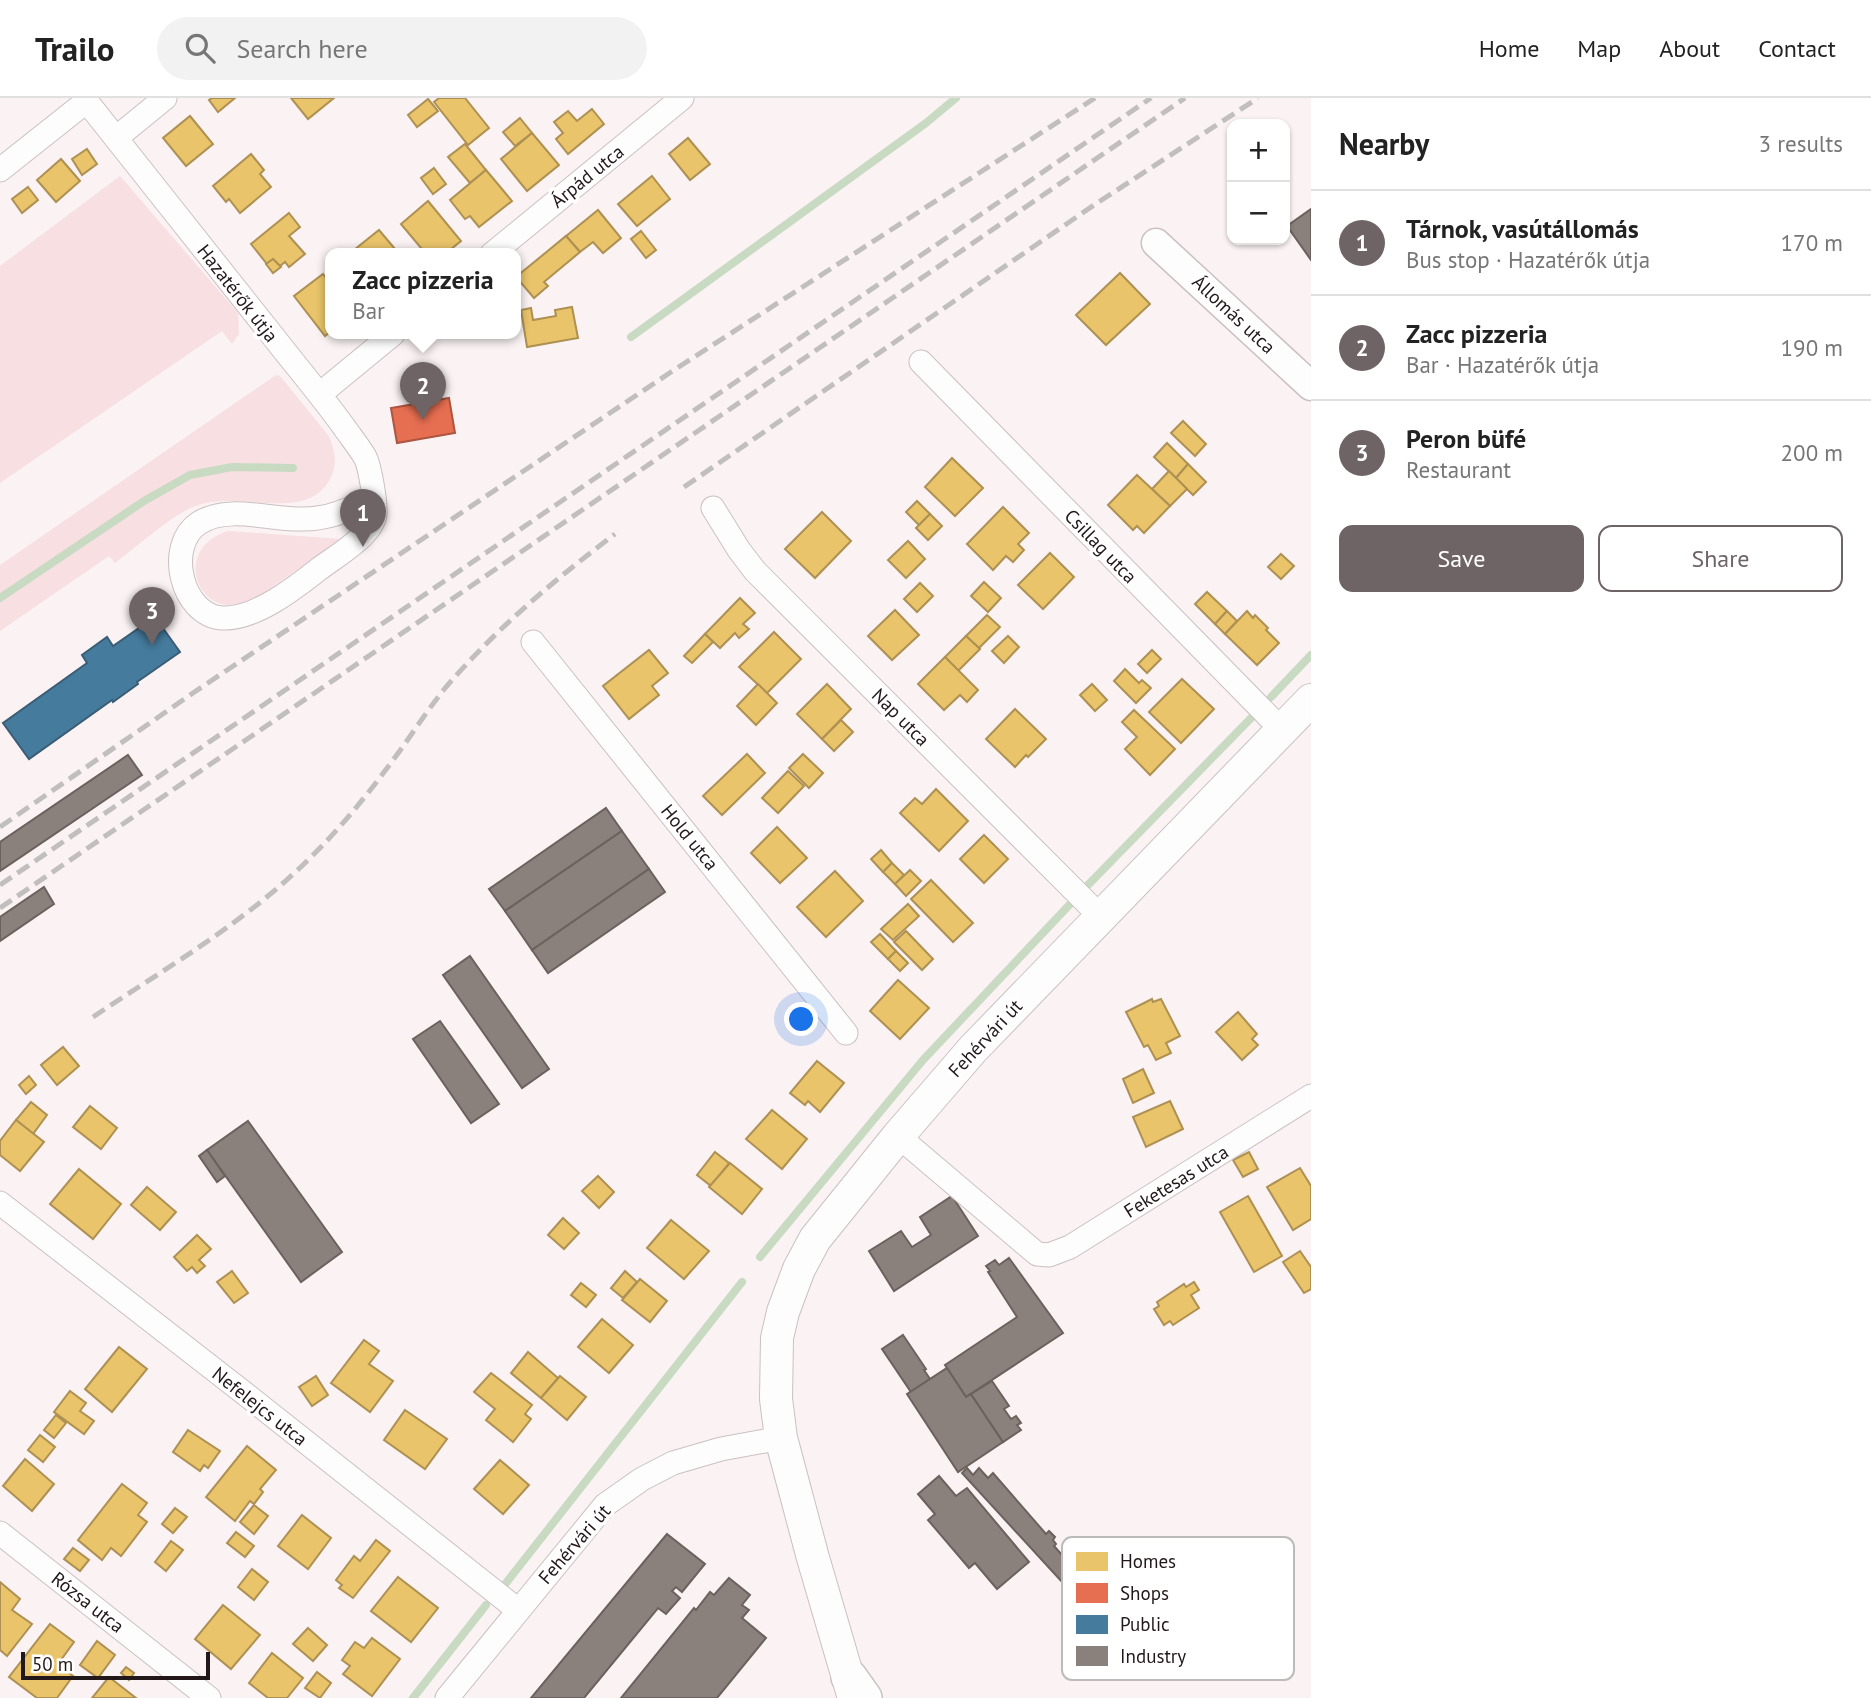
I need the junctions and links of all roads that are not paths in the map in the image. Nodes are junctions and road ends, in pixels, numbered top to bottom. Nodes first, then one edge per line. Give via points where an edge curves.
1 (165, 98) edge
2 (682, 98) edge
3 (85, 100) edge
4 (116, 138) junction
5 (0, 170) edge
6 (1156, 243) dead end
7 (499, 248) edge
8 (387, 339) edge
9 (921, 362) dead end
10 (1311, 386) edge
11 (320, 394) junction
12 (372, 496) junction
13 (713, 508) dead end
14 (533, 642) dead end
15 (1311, 699) edge
16 (1282, 730) junction
17 (1101, 917) junction
18 (846, 1033) dead end
19 (1311, 1096) edge
20 (898, 1136) junction
21 (0, 1203) edge
22 (781, 1438) junction
23 (0, 1533) edge
24 (518, 1611) junction
25 (853, 1693) edge
26 (209, 1698) edge
27 (447, 1698) edge

1 - 4 street
2 - 7 street, Árpád utca
3 - 4 street, Hazatérők útja
3 - 5 street
4 - 11 street, Hazatérők útja
6 - 10 street, Állomás utca
8 - 11 street
9 - 16 street, Csillag utca
11 - 12 street, Hazatérők útja via 367,459
12 - 12 street, Hazatérők útja via 340,514 299,520 215,515 184,540 182,578 188,594 206,613 218,618 247,615 301,583 368,530 375,516
13 - 17 street, Nap utca via 755,571
14 - 18 street, Hold utca
15 - 16 main road, Fehérvári út
16 - 17 main road, Fehérvári út
17 - 20 main road, Fehérvári út via 973,1049
19 - 20 street, Feketesas utca via 1070,1247 1049,1255 1037,1254
20 - 22 main road, Fehérvári út via 814,1239 799,1269 777,1338
21 - 24 street, Nefelejcs utca
22 - 24 street, Fehérvári út via 673,1463 642,1479 604,1505
22 - 25 main road, Fehérvári út
23 - 26 street, Rózsa utca
24 - 27 street, Fehérvári út

